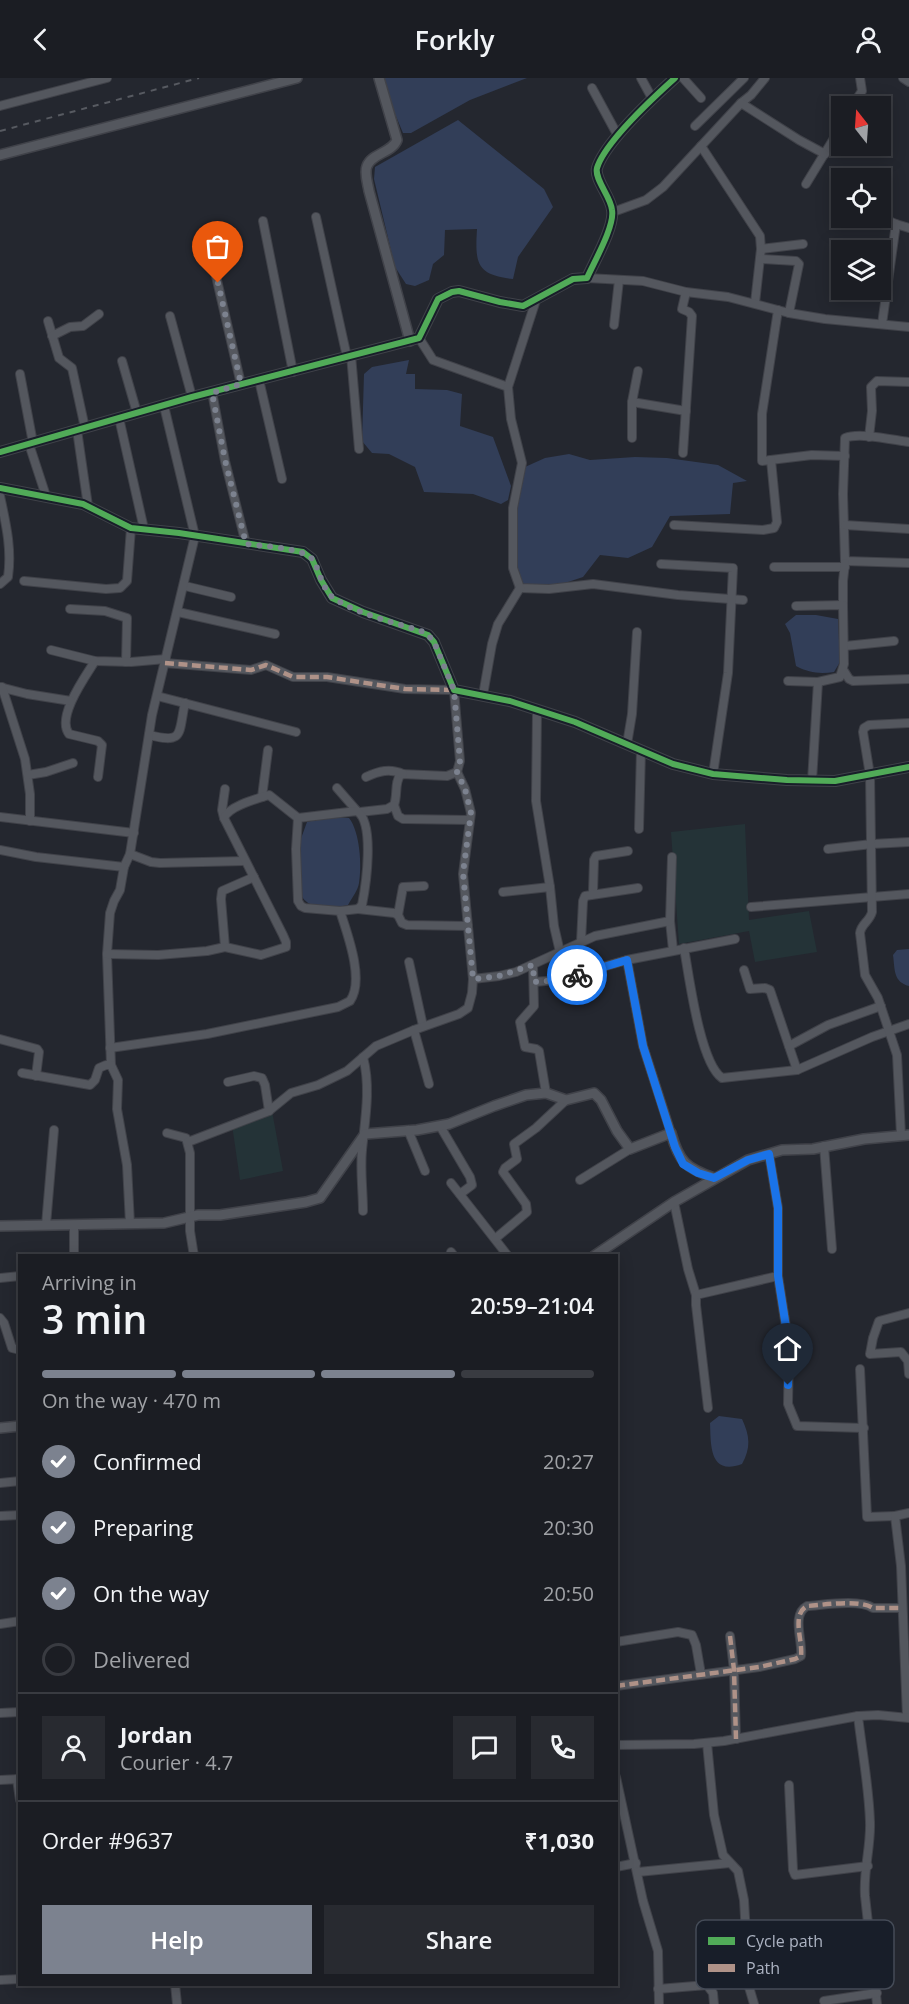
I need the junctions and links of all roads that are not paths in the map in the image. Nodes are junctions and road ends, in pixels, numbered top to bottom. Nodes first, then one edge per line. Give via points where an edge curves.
1 (107, 78) edge
2 (297, 78) edge
3 (380, 78) edge
4 (641, 78) edge
5 (675, 78) edge
6 (684, 78) edge
7 (765, 78) edge
8 (860, 78) edge
9 (903, 78) edge
10 (741, 81) edge
11 (909, 82) edge
12 (592, 88) dead end
13 (751, 95) junction
14 (859, 96) edge
15 (652, 98) junction
16 (701, 98) dead end
17 (741, 103) junction
18 (0, 106) edge
19 (695, 126) dead end
20 (618, 136) junction
21 (831, 144) edge
22 (700, 146) junction
23 (825, 154) junction
24 (0, 155) edge
25 (806, 184) dead end
26 (613, 212) junction
27 (316, 217) dead end
28 (262, 221) dead end
29 (891, 222) edge
30 (896, 224) junction
31 (909, 228) edge
32 (803, 244) dead end
33 (761, 249) junction
34 (760, 258) junction
35 (213, 263) dead end
36 (587, 278) junction
37 (619, 280) junction
38 (686, 292) junction
39 (536, 300) junction
40 (755, 303) junction
41 (778, 310) junction
42 (789, 313) junction
43 (99, 314) dead end
44 (170, 315) dead end
45 (48, 321) dead end
46 (882, 324) junction
47 (615, 325) dead end
48 (909, 327) edge
49 (52, 336) junction
50 (414, 340) junction
51 (349, 356) junction
52 (122, 361) dead end
53 (638, 371) dead end
54 (292, 372) junction
55 (20, 374) dead end
56 (259, 380) junction
57 (909, 382) edge
58 (241, 384) junction
59 (508, 387) junction
60 (212, 393) junction
61 (192, 398) junction
62 (632, 402) junction
63 (164, 406) junction
64 (686, 411) junction
65 (137, 413) junction
66 (119, 418) junction
67 (81, 429) junction
68 (869, 437) junction
69 (632, 438) dead end
70 (909, 442) edge
71 (31, 443) junction
72 (359, 449) dead end
73 (0, 452) edge
74 (683, 453) dead end
75 (845, 456) junction
76 (771, 460) junction
77 (282, 479) dead end
78 (0, 488) edge
79 (0, 496) edge
80 (46, 496) junction
81 (88, 506) junction
82 (674, 525) dead end
83 (845, 525) junction
84 (131, 528) junction
85 (144, 529) junction
86 (909, 529) edge
87 (195, 536) junction
88 (246, 544) junction
89 (909, 563) edge
90 (661, 564) dead end
91 (845, 564) junction
92 (774, 567) dead end
93 (24, 581) dead end
94 (0, 584) edge
95 (184, 586) junction
96 (520, 588) junction
97 (231, 597) dead end
98 (732, 599) junction
99 (743, 600) dead end
100 (843, 605) junction
101 (796, 606) dead end
102 (70, 609) dead end
103 (178, 612) junction
104 (637, 632) dead end
105 (275, 634) dead end
106 (894, 641) dead end
107 (845, 646) junction
108 (51, 650) dead end
109 (166, 661) junction
110 (95, 662) junction
111 (126, 662) junction
112 (844, 671) junction
113 (909, 679) edge
114 (788, 681) dead end
115 (818, 682) junction
116 (1, 687) edge
117 (454, 690) junction
118 (483, 694) junction
119 (158, 696) junction
120 (71, 701) junction
121 (185, 703) junction
122 (537, 710) junction
123 (909, 723) edge
124 (296, 732) dead end
125 (149, 735) junction
126 (627, 744) junction
127 (268, 750) dead end
128 (641, 750) junction
129 (73, 763) dead end
130 (909, 767) edge
131 (457, 772) junction
132 (404, 774) junction
133 (713, 774) junction
134 (28, 775) junction
135 (870, 775) junction
136 (98, 777) dead end
137 (366, 777) dead end
138 (812, 781) junction
139 (337, 788) dead end
140 (225, 789) dead end
141 (262, 797) junction
142 (394, 805) junction
143 (358, 812) junction
144 (0, 817) edge
145 (224, 818) junction
146 (298, 818) junction
147 (470, 820) junction
148 (30, 821) junction
149 (639, 830) dead end
150 (134, 833) junction
151 (909, 842) edge
152 (872, 844) junction
153 (828, 849) dead end
154 (0, 850) edge
155 (628, 851) dead end
156 (130, 854) junction
157 (672, 857) dead end
158 (245, 861) junction
159 (124, 867) junction
160 (254, 877) junction
161 (424, 886) dead end
162 (550, 887) junction
163 (638, 888) dead end
164 (503, 892) dead end
165 (593, 893) junction
166 (909, 894) edge
167 (872, 896) junction
168 (751, 907) dead end
169 (358, 909) junction
170 (340, 911) junction
171 (398, 915) junction
172 (670, 921) junction
173 (468, 926) junction
174 (735, 939) dead end
175 (581, 942) junction
176 (225, 947) junction
177 (684, 948) junction
178 (673, 950) junction
179 (560, 952) junction
180 (106, 954) junction
181 (627, 960) junction
182 (409, 962) dead end
183 (533, 965) junction
184 (744, 970) dead end
185 (473, 979) junction
186 (534, 982) junction
187 (881, 1006) junction
188 (909, 1024) edge
189 (423, 1026) junction
190 (414, 1030) junction
191 (890, 1031) junction
192 (0, 1040) edge
193 (789, 1046) junction
194 (110, 1048) junction
195 (363, 1057) junction
196 (111, 1065) junction
197 (797, 1070) junction
198 (22, 1073) dead end
199 (36, 1076) junction
200 (228, 1082) dead end
201 (429, 1084) dead end
202 (546, 1093) junction
203 (566, 1100) junction
204 (269, 1111) junction
205 (440, 1126) junction
206 (54, 1130) dead end
207 (408, 1130) junction
208 (168, 1133) dead end
209 (671, 1133) junction
210 (365, 1134) junction
211 (905, 1135) edge
212 (188, 1142) junction
213 (824, 1146) junction
214 (630, 1149) junction
215 (769, 1154) junction
216 (425, 1171) dead end
217 (714, 1178) junction
218 (580, 1180) dead end
219 (451, 1183) dead end
220 (460, 1194) junction
221 (674, 1202) junction
222 (363, 1211) dead end
223 (190, 1218) junction
224 (130, 1224) junction
225 (46, 1225) junction
226 (74, 1225) junction
227 (0, 1226) edge
228 (496, 1238) junction
229 (832, 1249) dead end
230 (75, 1254) edge
231 (194, 1254) edge
232 (507, 1254) edge
233 (597, 1254) edge
234 (18, 1276) edge
235 (778, 1276) junction
236 (0, 1278) edge
237 (696, 1295) junction
238 (909, 1313) edge
239 (0, 1318) edge
240 (18, 1350) edge
241 (860, 1370) dead end
242 (909, 1374) edge
243 (708, 1408) dead end
244 (18, 1426) edge
245 (0, 1428) edge
246 (864, 1428) junction
247 (18, 1481) edge
248 (0, 1483) edge
249 (909, 1513) edge
250 (18, 1515) edge
251 (0, 1516) edge
252 (895, 1516) junction
253 (905, 1565) edge
254 (902, 1608) junction
255 (18, 1622) edge
256 (0, 1623) edge
257 (730, 1636) dead end
258 (618, 1642) edge
259 (734, 1670) junction
260 (701, 1674) junction
261 (618, 1686) edge
262 (18, 1712) edge
263 (0, 1713) edge
264 (858, 1716) junction
265 (908, 1718) edge
266 (736, 1739) junction
267 (706, 1743) junction
268 (618, 1745) edge
269 (18, 1779) edge
270 (0, 1780) edge
271 (789, 1785) dead end
272 (618, 1786) edge
273 (636, 1863) junction
274 (730, 1863) junction
275 (868, 1866) junction
276 (618, 1867) edge
277 (638, 1872) junction
278 (745, 1920) edge
279 (868, 1920) edge
280 (18, 1979) edge
281 (0, 1980) edge
282 (175, 1986) edge
283 (696, 1986) edge
284 (658, 1989) junction
285 (710, 1989) edge
286 (750, 1989) edge
287 (877, 1989) edge
288 (877, 1994) junction
289 (824, 2001) dead end
290 (177, 2004) edge
291 (659, 2004) edge
292 (714, 2004) edge
293 (754, 2004) edge
294 (878, 2004) edge

1 - 18 street
2 - 24 street
3 - 50 street via 397,140 394,148 370,161 366,172
4 - 15 street
5 - 15 street
6 - 16 street
7 - 13 street
8 - 14 street
9 - 11 street
10 - 13 street
10 - 19 street
12 - 20 street
13 - 17 street
15 - 20 street
17 - 22 street
17 - 23 street
20 - 26 street via 596,169
21 - 23 street
22 - 26 street via 646,200
22 - 33 street via 759,232
23 - 25 street
26 - 36 street
27 - 51 street
28 - 54 street
29 - 30 street
30 - 31 street
30 - 46 street
32 - 33 street
33 - 34 street
34 - 40 street
34 - 42 street via 799,264
35 - 58 street
36 - 37 street
36 - 39 street via 573,279
37 - 38 street via 643,281
37 - 47 street
38 - 40 street
38 - 64 street via 682,309 692,316
39 - 50 street via 523,306 452,292 438,299
39 - 59 street
40 - 41 street
41 - 42 street
41 - 76 street via 762,414 762,461
42 - 46 street
43 - 49 street via 83,326 70,327
44 - 61 street
45 - 49 street
46 - 48 street
49 - 67 street via 59,358 74,372
50 - 51 street
50 - 59 street via 433,360
51 - 54 street
51 - 72 street
52 - 65 street
53 - 62 street
54 - 56 street
55 - 71 street
56 - 58 street
56 - 77 street
57 - 68 street via 877,381 871,387
58 - 60 street
59 - 96 street via 522,463 513,508 513,568
60 - 61 street
60 - 88 street
61 - 63 street
62 - 64 street
62 - 69 street
63 - 65 street
63 - 87 street
64 - 74 street
65 - 66 street
66 - 67 street
66 - 85 street
67 - 71 street
67 - 81 street
68 - 70 street
68 - 75 street via 845,438
71 - 73 street
71 - 80 street
75 - 76 street
75 - 83 street
76 - 82 street via 777,522 774,528
78 - 80 street
79 - 94 street via 9,551 8,577
80 - 81 street
81 - 84 street
83 - 86 street
83 - 91 street
84 - 85 street
84 - 93 street via 127,582 120,588
85 - 87 street
87 - 88 street
87 - 95 street
88 - 117 street via 303,552 312,559 332,598 428,635
89 - 91 street
90 - 98 street via 733,568
91 - 92 street
91 - 100 street
95 - 97 street
95 - 103 street
96 - 98 street via 593,584
96 - 118 street via 498,624
98 - 99 street
98 - 133 street via 728,673
100 - 101 street
100 - 107 street
102 - 111 street via 105,611 127,618
103 - 105 street
103 - 109 street
104 - 126 street
106 - 107 street
107 - 112 street
108 - 110 street
109 - 111 street
109 - 117 street via 251,670 266,665 293,678 327,677 405,689
109 - 119 street
110 - 111 street
110 - 120 street
112 - 113 street via 853,681
112 - 115 street via 840,677
114 - 115 street
115 - 138 street
116 - 120 street
116 - 134 street
117 - 118 street
117 - 131 street via 460,761
118 - 122 street
119 - 121 street
119 - 125 street
120 - 136 street via 66,730 102,745
121 - 124 street
121 - 125 street via 176,737 167,740
122 - 126 street
122 - 162 street via 536,801
123 - 135 street via 864,728
125 - 150 street
126 - 128 street
127 - 141 street
128 - 133 street via 673,764
128 - 149 street
129 - 134 street
130 - 135 street
131 - 132 street via 447,776
131 - 147 street via 469,803
132 - 137 street via 378,771
132 - 142 street via 397,780
133 - 138 street
134 - 148 street
135 - 138 street
135 - 152 street
139 - 143 street
140 - 145 street
141 - 145 street via 227,812
141 - 146 street via 271,796
142 - 143 street
142 - 147 street via 403,819
143 - 146 street
143 - 169 street via 367,831 367,859 362,904
144 - 148 street
145 - 158 street
146 - 170 street via 298,901 305,908
147 - 173 street via 463,873
148 - 150 street
150 - 156 street
151 - 152 street
152 - 153 street
152 - 167 street
154 - 159 street
155 - 165 street via 595,857
156 - 158 street via 151,862
156 - 159 street
157 - 172 street
158 - 160 street
159 - 180 street via 110,913
160 - 176 street via 222,891
160 - 176 street via 286,947 256,955
161 - 171 street via 403,888
162 - 164 street
162 - 179 street
163 - 165 street
165 - 175 street via 583,901
166 - 167 street
167 - 168 street
167 - 187 street via 871,916 860,933 865,975
169 - 170 street
169 - 171 street
170 - 194 street via 354,958 353,997 346,1004 207,1034
171 - 173 street via 407,925
172 - 175 street
172 - 178 street
173 - 185 street
174 - 177 street
175 - 179 street
176 - 180 street via 166,955
177 - 178 street
177 - 197 street via 700,1032 717,1075 730,1078
178 - 181 street
179 - 183 street
180 - 194 street
181 - 186 street via 567,978
181 - 209 street via 643,1046
182 - 189 street
183 - 185 street
183 - 186 street
184 - 193 street via 750,989 770,990
185 - 189 street via 471,1002 465,1011
186 - 202 street via 534,1006 520,1026 525,1047 539,1051
187 - 191 street
187 - 193 street via 828,1025
188 - 191 street
189 - 190 street
190 - 195 street via 376,1046
190 - 201 street
191 - 197 street
191 - 211 street
192 - 199 street via 37,1049
193 - 197 street
194 - 196 street
195 - 204 street via 333,1078 291,1093
195 - 210 street via 367,1086
196 - 199 street via 99,1068 90,1085
196 - 224 street via 118,1080 117,1108 127,1165
198 - 199 street
200 - 204 street via 261,1078
202 - 203 street
202 - 205 street via 526,1095
203 - 214 street via 594,1093
203 - 228 street via 514,1144 518,1159 503,1172 526,1204 526,1212
204 - 212 street
205 - 207 street
205 - 220 street via 472,1182
206 - 225 street
207 - 210 street
207 - 216 street
208 - 212 street via 182,1136
209 - 214 street
209 - 217 street via 683,1164
210 - 222 street
210 - 223 street via 320,1197
211 - 213 street
212 - 223 street
213 - 215 street
213 - 229 street
214 - 218 street
215 - 217 street
215 - 235 street via 778,1208
217 - 221 street
219 - 220 street
220 - 228 street
221 - 233 street
221 - 237 street
223 - 224 street
223 - 231 street
224 - 226 street
225 - 226 street
225 - 227 street
226 - 230 street
228 - 232 street
234 - 236 street
235 - 237 street
235 - 246 street via 789,1346 788,1404 797,1426
237 - 243 street
238 - 242 street via 879,1321 870,1354 901,1352 908,1361
239 - 240 street via 12,1348
241 - 246 street
244 - 245 street
246 - 252 street via 867,1517
247 - 248 street
249 - 252 street
250 - 251 street
252 - 253 street
253 - 254 street
254 - 259 street via 807,1606 798,1615 801,1656
254 - 265 street
255 - 256 street
257 - 259 street
258 - 260 street via 678,1632 692,1635
259 - 260 street
259 - 266 street
260 - 261 street
262 - 263 street
264 - 265 street
264 - 266 street
264 - 275 street via 870,1821
266 - 267 street
267 - 268 street
267 - 274 street via 714,1815 723,1855
269 - 270 street
271 - 275 street via 795,1875
272 - 273 street
273 - 276 street
273 - 277 street
274 - 277 street
274 - 278 street via 738,1871
275 - 279 street via 864,1882
277 - 284 street via 658,1951
280 - 281 street
282 - 290 street
283 - 284 street
284 - 291 street
285 - 292 street
286 - 293 street
287 - 288 street
288 - 289 street
288 - 294 street

